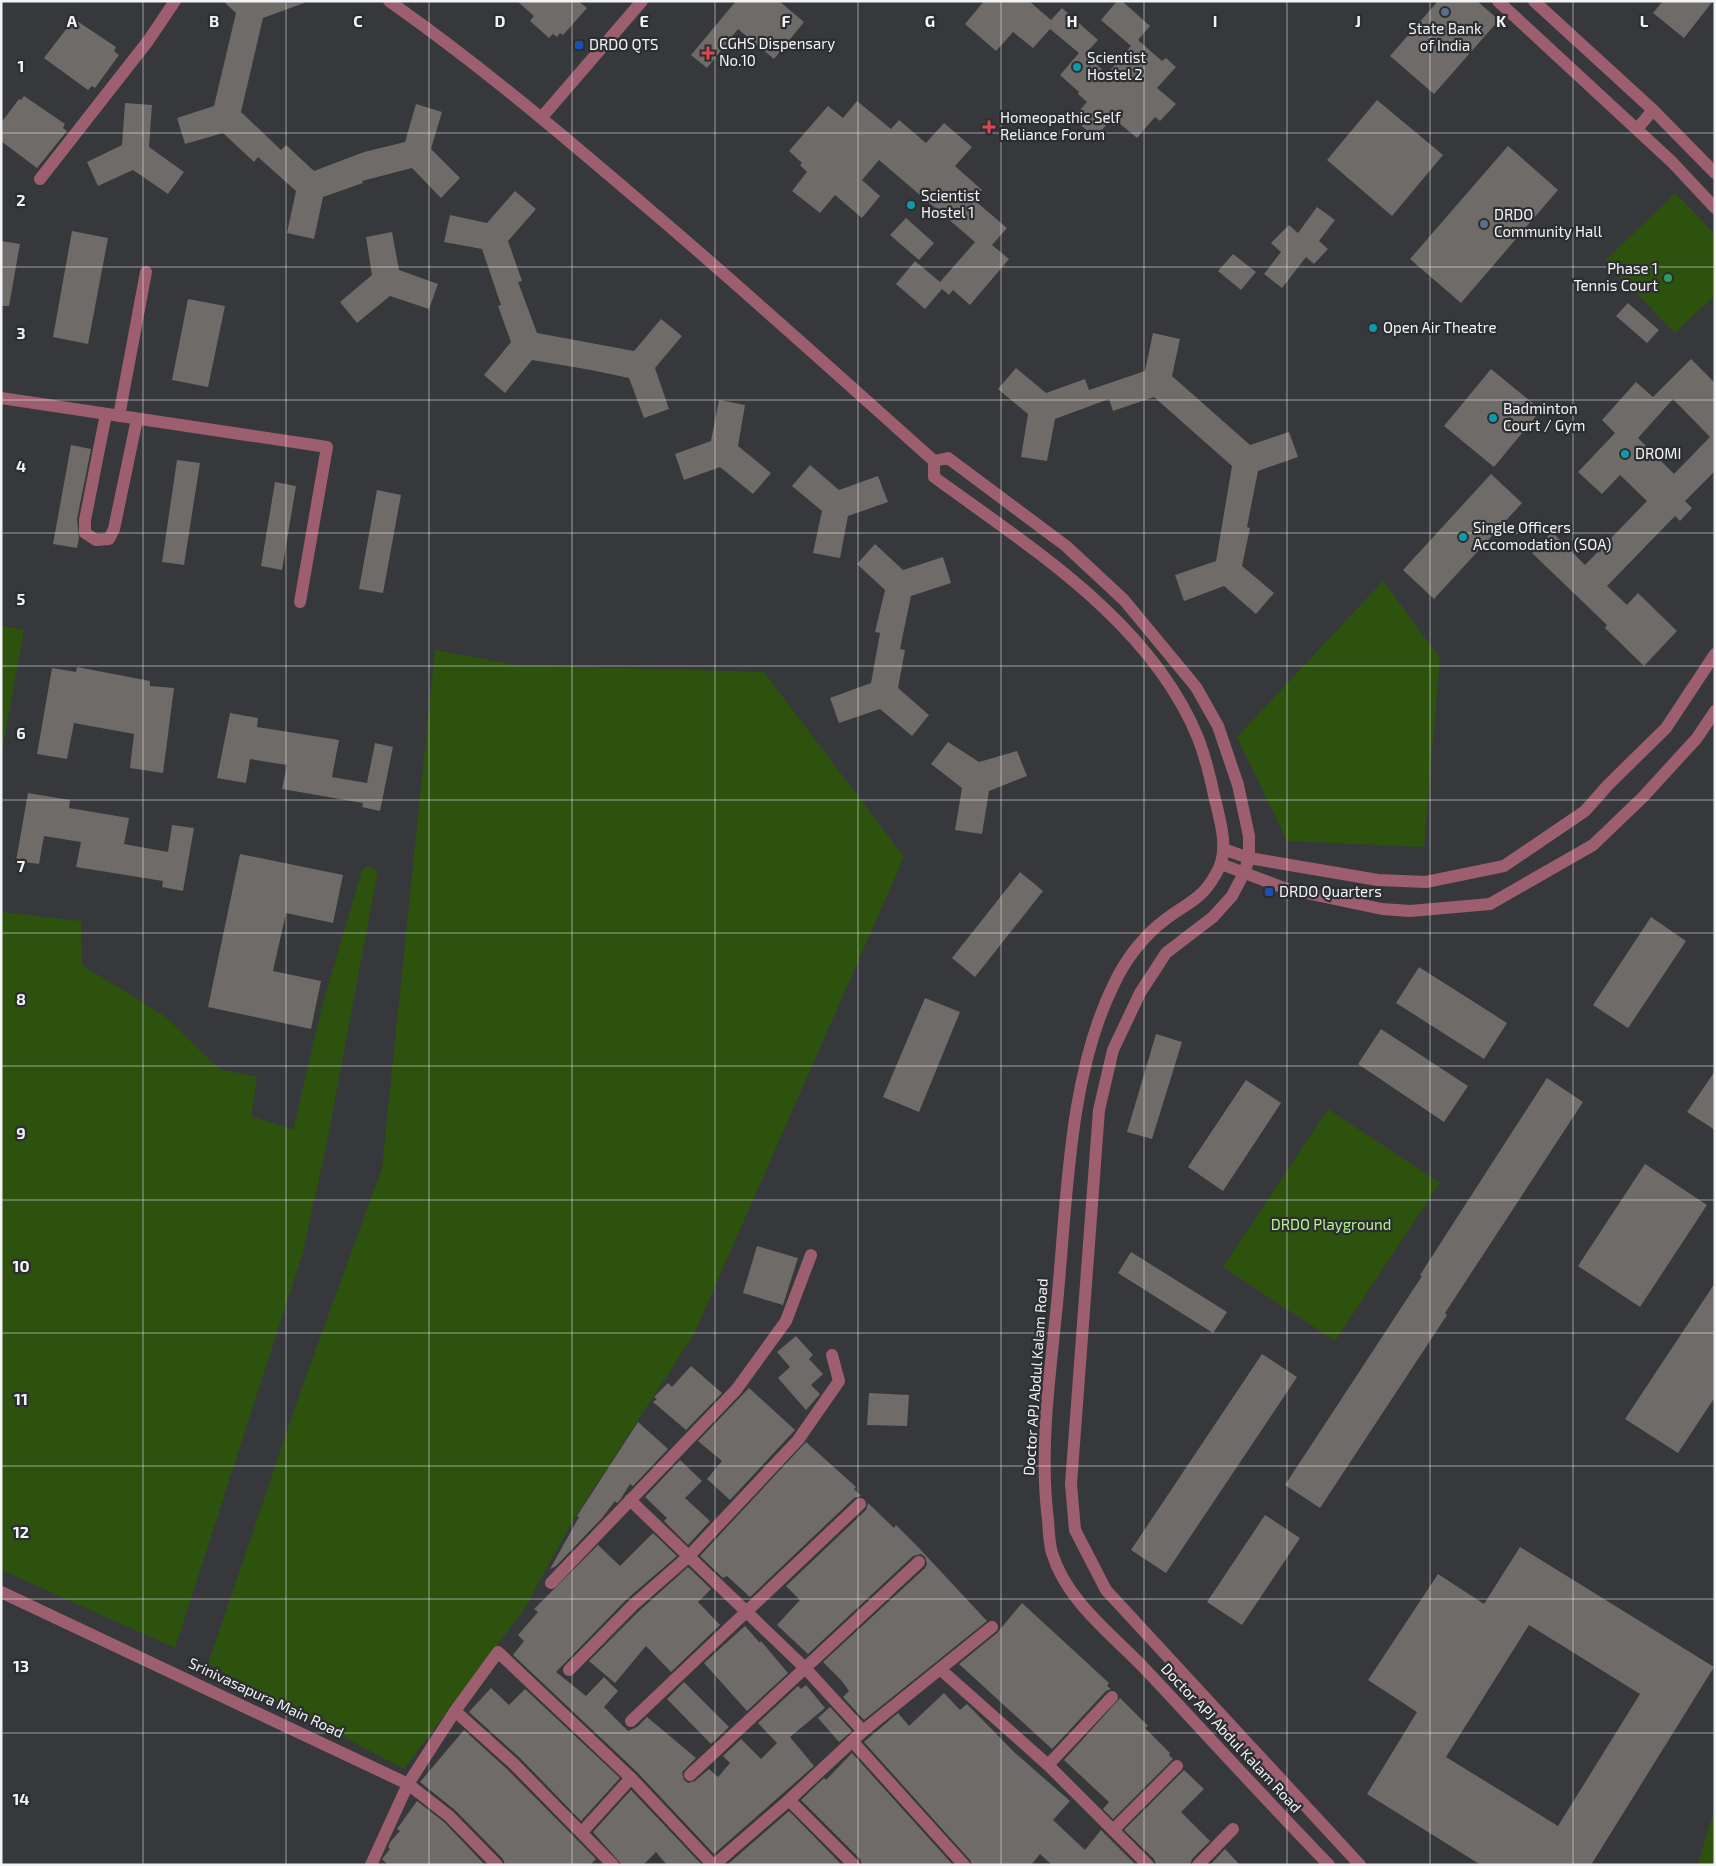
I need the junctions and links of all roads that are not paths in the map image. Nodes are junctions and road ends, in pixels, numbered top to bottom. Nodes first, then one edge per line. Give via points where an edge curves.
1 (175, 1) edge
2 (390, 1) edge
3 (1498, 1) edge
4 (1534, 1) edge
5 (636, 3) edge
6 (1653, 110) junction
7 (542, 117) junction
8 (1637, 129) junction
9 (1715, 173) edge
10 (40, 179) dead end
11 (1715, 208) edge
12 (146, 272) dead end
13 (1, 398) edge
14 (106, 414) junction
15 (119, 416) junction
16 (137, 419) junction
17 (934, 461) junction
18 (1009, 505) junction
19 (997, 523) junction
20 (300, 602) dead end
21 (1715, 654) edge
22 (1715, 711) edge
23 (1223, 849) junction
24 (1249, 858) junction
25 (1221, 864) junction
26 (1244, 873) junction
27 (811, 1255) dead end
28 (832, 1355) dead end
29 (630, 1500) junction
30 (860, 1504) dead end
31 (689, 1556) junction
32 (919, 1562) dead end
33 (551, 1583) dead end
34 (1, 1592) edge
35 (746, 1611) junction
36 (992, 1627) dead end
37 (805, 1668) junction
38 (940, 1669) junction
39 (569, 1670) dead end
40 (1112, 1697) dead end
41 (455, 1711) junction
42 (631, 1721) dead end
43 (863, 1731) junction
44 (852, 1742) junction
45 (1048, 1765) junction
46 (1177, 1766) dead end
47 (690, 1774) dead end
48 (631, 1778) junction
49 (408, 1784) junction
50 (789, 1800) junction
51 (1114, 1829) junction
52 (1233, 1829) dead end
53 (582, 1832) junction
54 (371, 1865) edge
55 (497, 1865) edge
56 (613, 1865) edge
57 (713, 1865) edge
58 (854, 1865) edge
59 (964, 1865) edge
60 (1148, 1865) edge
61 (1198, 1865) edge
62 (1329, 1865) edge
63 (1360, 1865) edge

1 - 10 street via 148,41
2 - 7 street
3 - 8 street
4 - 6 street
5 - 7 street
6 - 8 street
6 - 9 street
7 - 17 street via 701,253
8 - 11 street
12 - 15 street
13 - 14 street
14 - 15 street
14 - 16 street via 85,520 86,533 96,540 108,539 114,529
15 - 16 street
16 - 20 street via 327,447
17 - 18 street via 948,458
17 - 19 street via 934,477
18 - 19 street
18 - 24 street via 1066,546 1124,600 1196,687 1218,726 1238,785 1249,836
19 - 23 street via 1093,597 1134,639 1173,690 1198,740 1220,819
21 - 24 street via 1666,728 1584,812 1504,866 1426,882 1378,880
22 - 26 street via 1697,738 1593,845 1490,904 1410,911 1382,909 1287,889
23 - 24 street
23 - 25 street
24 - 26 street
25 - 26 street
25 - 62 street, Doctor APJ Abdul Kalam Road via 1211,883 1195,901 1166,919 1144,939 1114,983 1092,1041 1074,1122 1066,1195 1049,1387 1044,1487 1052,1553 1064,1580 1084,1608
26 - 63 street via 1232,896 1213,917 1166,953 1140,993 1113,1050 1098,1120 1071,1484 1075,1530 1106,1590
27 - 29 street via 786,1321 736,1390
28 - 31 street via 839,1381 798,1440
29 - 31 street
29 - 33 street
30 - 35 street
31 - 35 street
31 - 39 street
32 - 37 street
34 - 49 street, Srinivasapura Main Road
35 - 37 street
35 - 42 street
36 - 38 street
37 - 43 street
37 - 47 street
38 - 43 street
38 - 45 street
40 - 45 street
41 - 48 street via 498,1652
41 - 49 street
41 - 53 street
43 - 44 street
44 - 50 street
44 - 59 street
45 - 51 street
46 - 51 street
48 - 53 street
48 - 57 street
49 - 54 street
49 - 55 street, Srinivasapura Main Road via 449,1816
50 - 57 street
50 - 58 street
51 - 60 street
52 - 61 street
53 - 56 street

